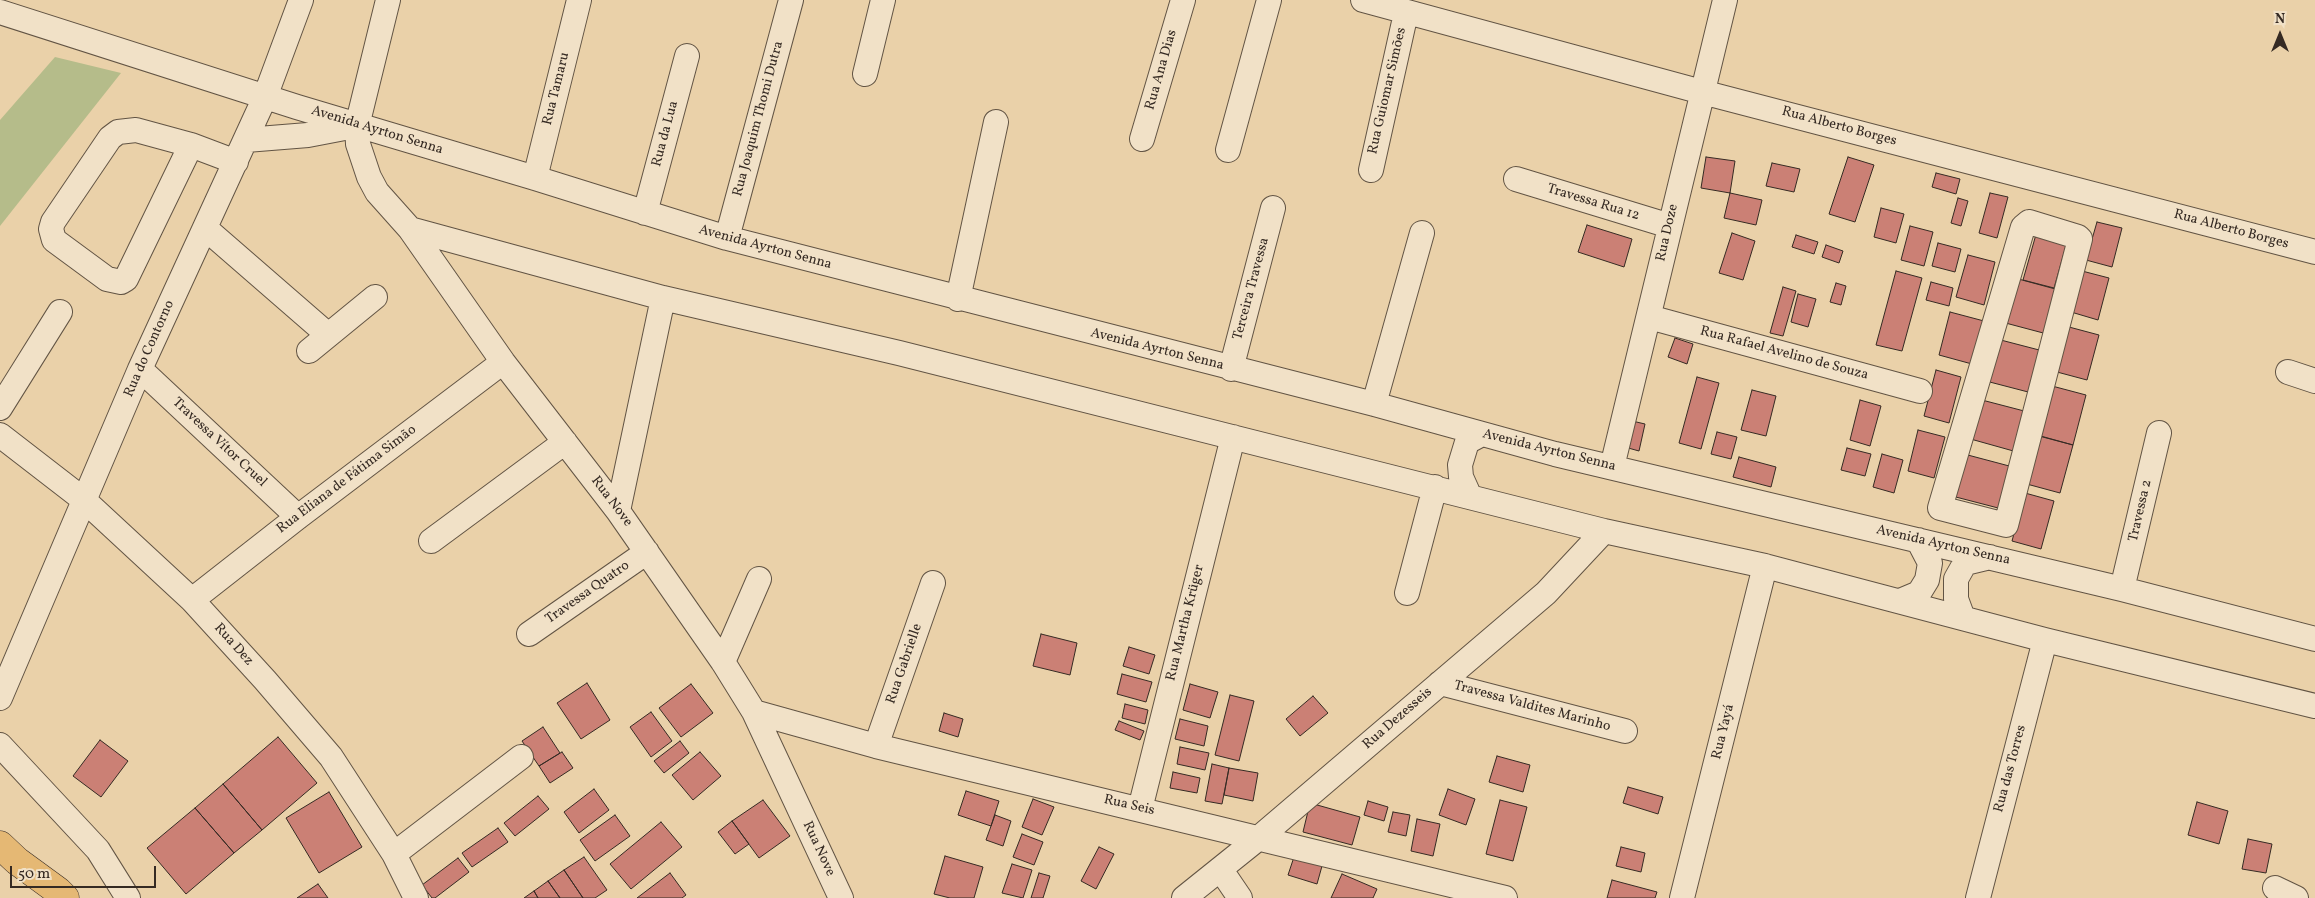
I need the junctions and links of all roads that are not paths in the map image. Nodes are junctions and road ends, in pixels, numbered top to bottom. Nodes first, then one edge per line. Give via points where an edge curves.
1 (301, 0) edge
2 (388, 0) edge
3 (579, 0) edge
4 (791, 0) edge
5 (884, 0) edge
6 (1183, 0) edge
7 (1269, 0) edge
8 (1363, 0) edge
9 (1725, 0) edge
10 (12, 9) edge
11 (1406, 13) junction
12 (687, 56) dead end
13 (865, 74) dead end
14 (1702, 92) junction
15 (265, 97) junction
16 (996, 122) dead end
17 (357, 126) junction
18 (1142, 139) dead end
19 (246, 140) junction
20 (191, 144) junction
21 (1228, 150) dead end
22 (236, 162) junction
23 (1371, 170) dead end
24 (535, 178) junction
25 (1516, 179) dead end
26 (1273, 208) dead end
27 (645, 213) junction
28 (1670, 226) junction
29 (205, 228) junction
30 (410, 230) junction
31 (1422, 233) dead end
32 (727, 238) junction
33 (2315, 252) edge
34 (375, 297) dead end
35 (663, 298) junction
36 (958, 299) junction
37 (60, 312) dead end
38 (1649, 317) junction
39 (327, 334) junction
40 (309, 351) dead end
41 (504, 362) junction
42 (140, 369) junction
43 (1231, 369) junction
44 (2288, 372) dead end
45 (2315, 381) edge
46 (1920, 391) dead end
47 (1374, 404) junction
48 (0, 408) edge
49 (2159, 433) dead end
50 (0, 434) edge
51 (1482, 434) junction
52 (1233, 437) junction
53 (566, 442) junction
54 (1612, 467) junction
55 (1435, 487) junction
56 (1470, 497) junction
57 (84, 500) junction
58 (618, 511) junction
59 (1960, 515) junction
60 (298, 517) junction
61 (1604, 531) junction
62 (1918, 540) junction
63 (431, 541) dead end
64 (1952, 548) junction
65 (647, 552) junction
66 (1990, 558) junction
67 (1765, 566) junction
68 (759, 579) dead end
69 (933, 583) dead end
70 (2122, 589) junction
71 (1407, 593) dead end
72 (192, 600) junction
73 (1900, 601) junction
74 (1963, 618) junction
75 (529, 634) dead end
76 (2315, 639) edge
77 (2045, 640) junction
78 (723, 662) junction
79 (1440, 683) junction
80 (0, 698) edge
81 (2315, 706) edge
82 (754, 712) junction
83 (1625, 732) dead end
84 (0, 745) edge
85 (876, 746) junction
86 (521, 757) dead end
87 (1140, 809) junction
88 (1260, 837) junction
89 (8, 853) edge
90 (394, 854) junction
91 (1221, 870) junction
92 (40, 898) edge
93 (65, 898) edge
94 (128, 898) edge
95 (416, 898) edge
96 (841, 898) edge
97 (1184, 898) edge
98 (1240, 898) edge
99 (1505, 898) edge
100 (1682, 898) edge
101 (1978, 898) edge

1 - 15 street, Rua do Contorno
2 - 17 street
3 - 24 street, Rua Tamaru
4 - 32 street, Rua Joaquim Thomi Dutra
5 - 13 street
6 - 18 street, Rua Ana Dias
7 - 21 street
8 - 11 street, Rua Alberto Borges
9 - 14 street, Rua Doze
10 - 15 street, Avenida Ayrton Senna
11 - 14 street, Rua Alberto Borges
11 - 23 street, Rua Guiomar Simões
12 - 27 street, Rua da Lua
14 - 28 street, Rua Doze
14 - 33 street, Rua Alberto Borges
15 - 17 street, Avenida Ayrton Senna
15 - 19 street, Rua do Contorno
16 - 36 street
17 - 19 street via 308,135
17 - 24 street, Avenida Ayrton Senna
17 - 30 street, Rua Nove via 358,144 368,176 377,192
19 - 22 street, Rua do Contorno
20 - 20 street via 136,130 118,132 110,138 53,222 54,240 108,279 122,282 130,274
20 - 22 street
22 - 29 street, Rua do Contorno
24 - 27 street, Avenida Ayrton Senna
25 - 28 street, Travessa Rua 12
26 - 43 street, Terceira Travessa
27 - 32 street, Avenida Ayrton Senna
28 - 38 street, Rua Doze
29 - 39 street
29 - 42 street, Rua do Contorno
30 - 35 street
30 - 41 street, Rua Nove
31 - 47 street
32 - 36 street, Avenida Ayrton Senna
34 - 39 street
35 - 52 street via 908,355
35 - 58 street
36 - 43 street, Avenida Ayrton Senna
37 - 48 street
38 - 46 street, Rua Rafael Avelino de Souza
38 - 54 street, Rua Doze
39 - 40 street
41 - 53 street, Rua Nove
41 - 60 street, Rua Eliana de Fátima Simão
42 - 57 street, Rua do Contorno
42 - 60 street, Travessa Vítor Cruel
43 - 47 street, Avenida Ayrton Senna
44 - 45 street
47 - 51 street, Avenida Ayrton Senna
49 - 70 street, Travessa 2
50 - 57 street, Rua Dez
51 - 54 street, Avenida Ayrton Senna
51 - 56 street via 1467,442 1460,465 1461,477
52 - 55 street
52 - 87 street, Rua Martha Krüger
53 - 58 street, Rua Nove
53 - 63 street
54 - 62 street, Avenida Ayrton Senna
55 - 56 street
55 - 71 street
56 - 61 street
57 - 72 street, Rua Dez
57 - 80 street, Rua do Contorno
58 - 65 street, Rua Nove
59 - 59 street via 2006,525 2079,243 2078,236 2029,222 2023,227 1940,508
59 - 64 street
60 - 72 street, Rua Eliana de Fátima Simão
61 - 67 street
61 - 79 street, Rua Dezesseis via 1546,593
62 - 64 street, Avenida Ayrton Senna
62 - 73 street via 1930,563 1928,580 1919,593
64 - 66 street, Avenida Ayrton Senna
65 - 75 street, Travessa Quatro
65 - 78 street, Rua Nove
66 - 70 street, Avenida Ayrton Senna
66 - 74 street via 1964,563 1956,579 1956,599
67 - 73 street
67 - 100 street, Rua Yayá
68 - 78 street
69 - 85 street, Rua Gabrielle
70 - 76 street, Avenida Ayrton Senna
72 - 90 street, Rua Dez via 330,757
73 - 74 street
74 - 77 street
77 - 81 street
77 - 101 street, Rua das Torres
78 - 82 street, Rua Nove
79 - 83 street, Travessa Valdites Marinho
79 - 88 street, Rua Dezesseis
82 - 85 street, Rua Seis
82 - 96 street, Rua Nove
84 - 94 street via 98,850
85 - 87 street, Rua Seis
86 - 90 street
87 - 88 street, Rua Seis
88 - 91 street, Rua Dezesseis
88 - 99 street, Rua Seis
89 - 92 main road
89 - 93 main road
90 - 95 street, Rua Dez
91 - 97 street, Rua Dezesseis
91 - 98 street

